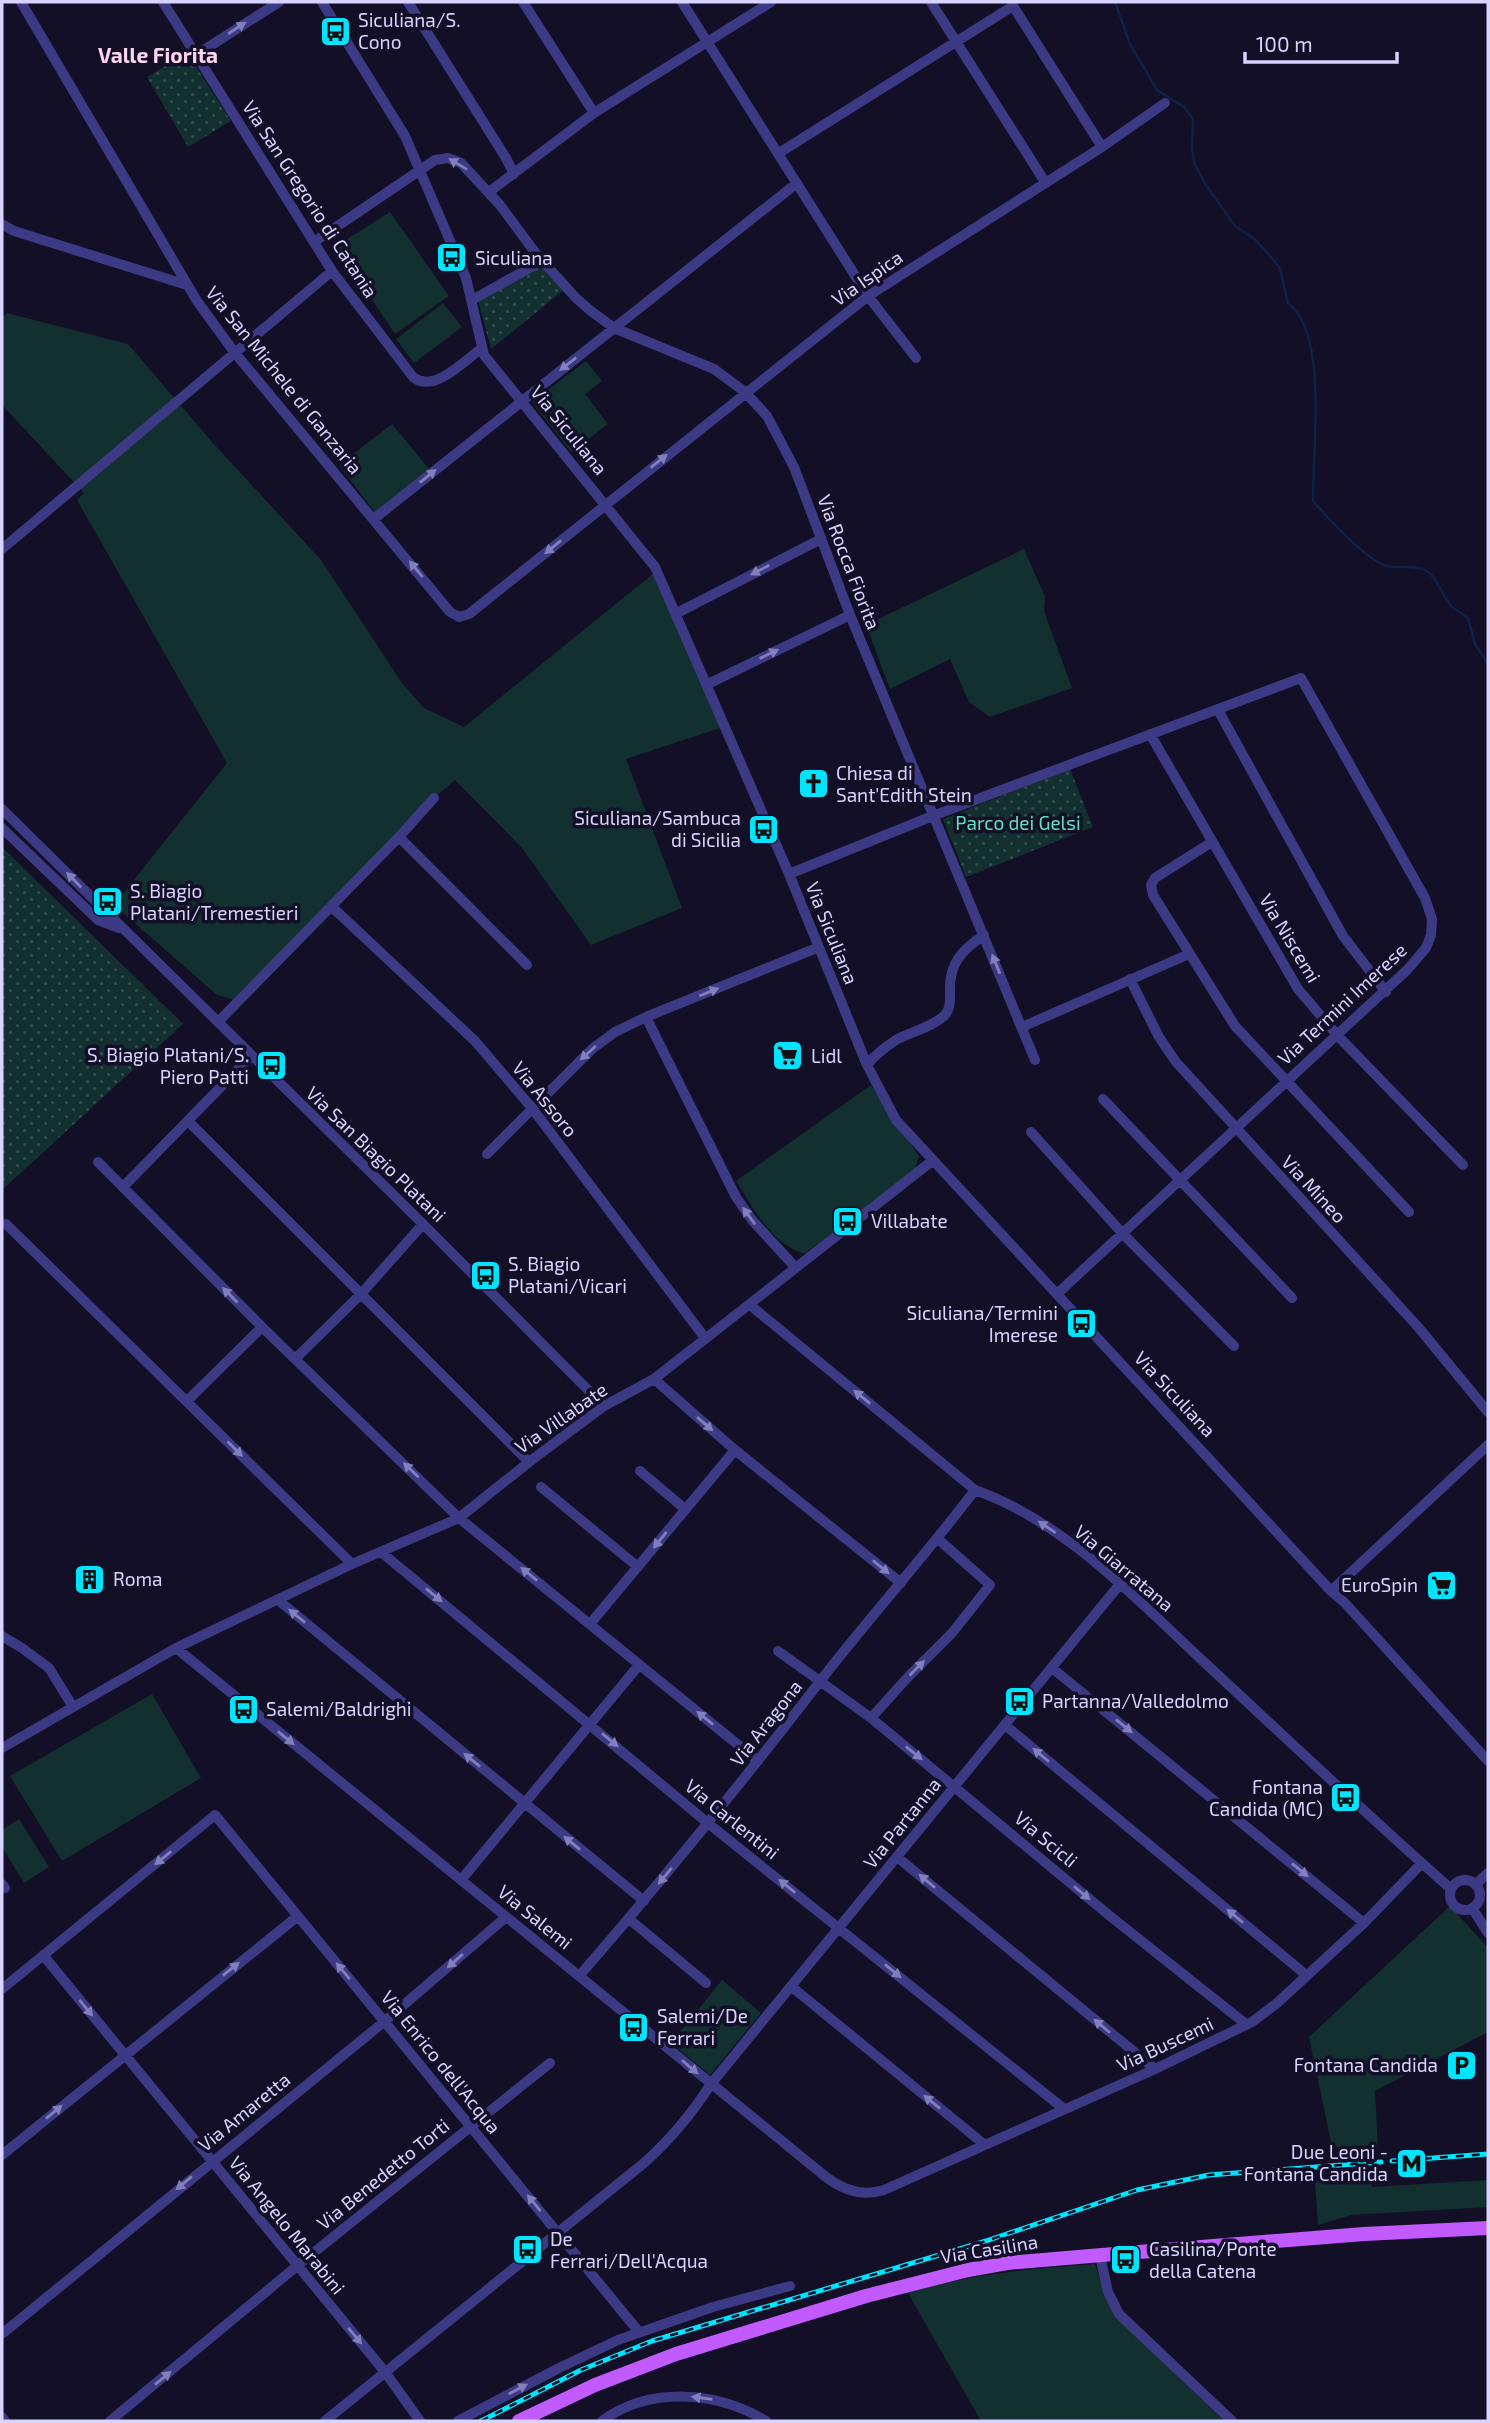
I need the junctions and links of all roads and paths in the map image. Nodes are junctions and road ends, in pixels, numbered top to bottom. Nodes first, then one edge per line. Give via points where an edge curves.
1 (21, 2) edge
2 (163, 2) edge
3 (279, 2) edge
4 (322, 2) edge
5 (408, 2) edge
6 (523, 2) edge
7 (682, 2) edge
8 (771, 2) edge
9 (931, 2) edge
10 (708, 41) junction
11 (957, 43) junction
12 (196, 55) junction
13 (1165, 103) dead end
14 (594, 113) junction
15 (1101, 147) junction
16 (779, 153) junction
17 (420, 170) junction
18 (513, 174) junction
19 (797, 183) junction
20 (1045, 183) junction
21 (489, 192) junction
22 (2, 225) edge
23 (314, 242) junction
24 (542, 261) junction
25 (331, 271) junction
26 (187, 285) junction
27 (868, 296) junction
28 (472, 300) junction
29 (614, 328) junction
30 (482, 348) junction
31 (235, 353) junction
32 (916, 358) dead end
33 (745, 392) junction
34 (522, 400) junction
35 (606, 504) junction
36 (374, 518) junction
37 (821, 539) junction
38 (2, 548) edge
39 (677, 613) junction
40 (850, 615) junction
41 (459, 617) joint
42 (708, 684) junction
43 (1218, 710) junction
44 (1150, 734) junction
45 (434, 798) dead end
46 (2, 809) edge
47 (935, 816) junction
48 (2, 828) edge
49 (399, 837) junction
50 (1212, 842) junction
51 (789, 874) junction
52 (331, 905) junction
53 (121, 929) junction
54 (984, 935) junction
55 (819, 947) junction
56 (1189, 954) junction
57 (527, 965) dead end
58 (1130, 979) junction
59 (1386, 992) junction
60 (646, 1017) junction
61 (218, 1022) junction
62 (1022, 1027) junction
63 (1338, 1036) junction
64 (251, 1056) junction
65 (1035, 1060) dead end
66 (867, 1065) junction
67 (1285, 1081) junction
68 (1103, 1098) dead end
69 (532, 1108) junction
70 (188, 1121) junction
71 (1234, 1128) junction
72 (1031, 1132) dead end
73 (488, 1154) dead end
74 (932, 1161) junction
75 (98, 1162) dead end
76 (1463, 1165) dead end
77 (1181, 1178) junction
78 (122, 1187) junction
79 (1409, 1212) dead end
80 (6, 1224) dead end
81 (423, 1224) junction
82 (1123, 1234) junction
83 (795, 1267) junction
84 (1058, 1293) junction
85 (360, 1295) junction
86 (1292, 1298) dead end
87 (750, 1305) junction
88 (262, 1327) junction
89 (705, 1338) junction
90 (1234, 1346) dead end
91 (296, 1358) junction
92 (653, 1379) junction
93 (187, 1401) junction
94 (604, 1406) junction
95 (1488, 1412) edge
96 (1488, 1445) edge
97 (736, 1450) junction
98 (529, 1462) junction
99 (640, 1471) dead end
100 (541, 1487) dead end
101 (975, 1490) junction
102 (685, 1509) junction
103 (459, 1518) junction
104 (937, 1539) junction
105 (381, 1552) junction
106 (352, 1564) junction
107 (638, 1567) junction
108 (901, 1583) junction
109 (1120, 1584) junction
110 (1331, 1591) junction
111 (278, 1600) junction
112 (590, 1624) junction
113 (2, 1636) edge
114 (176, 1648) junction
115 (778, 1651) dead end
116 (639, 1665) junction
117 (1052, 1668) junction
118 (821, 1681) junction
119 (73, 1707) junction
120 (872, 1718) junction
121 (591, 1723) junction
122 (1005, 1725) junction
123 (2, 1748) edge
124 (758, 1761) junction
125 (1488, 1761) edge
126 (955, 1786) junction
127 (525, 1804) junction
128 (709, 1824) junction
129 (897, 1857) junction
130 (1422, 1863) junction
131 (1488, 1873) edge
132 (461, 1880) junction
133 (1476, 1884) junction
134 (1451, 1889) junction
135 (644, 1901) junction
136 (1472, 1908) junction
137 (298, 1916) junction
138 (506, 1917) junction
139 (629, 1919) junction
140 (1364, 1923) junction
141 (840, 1928) junction
142 (1488, 1933) edge
143 (43, 1955) junction
144 (580, 1976) junction
145 (1306, 1976) junction
146 (706, 1983) dead end
147 (792, 1987) junction
148 (2, 1989) edge
149 (385, 2021) junction
150 (1247, 2025) junction
151 (124, 2055) junction
152 (550, 2063) dead end
153 (1155, 2069) junction
154 (711, 2084) junction
155 (1064, 2109) junction
156 (471, 2126) junction
157 (985, 2145) junction
158 (2, 2155) edge
159 (212, 2160) junction
160 (880, 2191) joint
161 (1488, 2228) edge
162 (558, 2231) junction
163 (1100, 2256) junction
164 (297, 2266) junction
165 (790, 2286) dead end
166 (639, 2332) junction
167 (2, 2334) edge
168 (385, 2372) junction
169 (543, 2415) edge
170 (110, 2421) edge
171 (325, 2421) edge
172 (420, 2421) edge
173 (458, 2421) edge
174 (519, 2421) edge
175 (602, 2421) edge
176 (766, 2421) edge
177 (1232, 2421) edge

1 - 26 street, Via San Michele di Ganzaria
2 - 12 street, Via San Gregorio di Catania
12 -> 3 street
4 - 17 street, Via Siculiana via 405,136
5 - 18 street
6 - 14 street
7 - 10 street
8 - 10 street
9 - 11 street
10 - 14 street
10 - 16 street
11 - 15 street via 1013,6
11 - 16 street
11 - 20 street
12 - 23 street, Via San Gregorio di Catania
13 - 15 street, Via Ispica
14 - 18 street
15 - 20 street, Via Ispica
16 - 19 street
21 -> 17 street, Via Rocca Fiorita via 453,159 438,159
17 - 23 street
17 - 28 street, Via Siculiana
18 - 21 street
19 - 27 street
19 - 29 street
20 - 27 street, Via Ispica
21 - 24 street, Via Rocca Fiorita
22 - 26 street
23 - 25 street, Via San Gregorio di Catania
24 - 28 street
24 - 29 street, Via Rocca Fiorita via 580,302
25 - 30 street, Via San Gregorio di Catania via 417,380 437,380
25 - 31 street
26 - 31 street, Via San Michele di Ganzaria
27 - 32 street
27 - 33 street, Via Ispica
28 - 30 street, Via Siculiana
29 - 33 street, Via Rocca Fiorita via 703,363
29 -> 34 street
30 - 34 street, Via Siculiana
31 - 36 street, Via San Michele di Ganzaria
31 - 38 street
35 -> 33 street, Via Ispica
33 - 37 street, Via Rocca Fiorita via 767,416 791,460
34 - 35 street, Via Siculiana
36 -> 34 street
35 - 39 street, Via Siculiana via 655,567
35 -> 41 street, Via Ispica via 469,614
41 -> 36 street, Via San Michele di Ganzaria via 450,612
37 -> 39 street
37 - 40 street, Via Rocca Fiorita
39 - 42 street, Via Siculiana
42 -> 40 street
40 - 47 street, Via Rocca Fiorita
42 - 51 street, Via Siculiana
43 - 44 street
43 - 59 street via 1343,936
43 - 59 street, Via Termini Imerese via 1301,678 1430,911 1432,926 1426,948
44 - 47 street
44 - 50 street, Via Niscemi
45 - 49 street
53 -> 46 street, Via San Biagio Platani
47 - 51 street
47 - 54 street, Via Rocca Fiorita
48 - 53 street, Via San Biagio Platani via 98,920
49 - 52 street
49 - 57 street
50 - 56 street via 1157,876 1151,885
50 - 63 street, Via Niscemi via 1296,984
51 - 55 street, Via Siculiana
52 - 61 street
52 - 69 street, Via Assoro via 475,1041
53 - 61 street, Via San Biagio Platani
62 -> 54 street, Via Rocca Fiorita
54 - 66 street via 955,961 950,1005 944,1017 894,1041
60 -> 55 street
55 - 66 street, Via Siculiana
56 - 58 street
56 - 67 street via 1235,1026
58 - 62 street
58 - 71 street, Via Mineo via 1166,1050
59 - 63 street, Via Termini Imerese
60 -> 69 street via 592,1049
83 -> 60 street via 736,1197
61 - 64 street, Via San Biagio Platani
62 - 65 street, Via Rocca Fiorita
63 - 67 street, Via Termini Imerese
63 - 76 street, Via Niscemi
64 - 70 street
64 - 81 street, Via San Biagio Platani
66 - 74 street, Via Siculiana via 896,1120
67 - 71 street, Via Termini Imerese
67 - 79 street
68 - 77 street
69 - 73 street
69 - 89 street, Via Assoro
70 - 78 street
70 - 85 street
71 - 77 street, Via Termini Imerese
71 - 95 street, Via Mineo via 1419,1328
72 - 82 street
74 - 83 street, Via Villabate
74 - 84 street, Via Siculiana
75 - 78 street
77 - 82 street, Via Termini Imerese
77 - 86 street
88 -> 78 street
80 - 93 street
81 - 85 street
81 - 94 street, Via San Biagio Platani
82 - 84 street, Via Termini Imerese
82 - 90 street
83 - 87 street, Via Villabate
84 - 110 street, Via Siculiana
85 - 91 street
85 - 98 street
87 - 89 street, Via Villabate
101 -> 87 street, Via Giarratana
88 - 91 street
88 - 93 street
89 - 92 street, Via Villabate
103 -> 91 street
92 - 94 street, Via Villabate
92 -> 97 street
93 -> 106 street
94 - 98 street, Via Villabate
96 - 110 street
97 - 102 street
97 -> 108 street
98 - 103 street, Via Villabate
99 - 102 street
100 - 107 street
101 - 104 street, Via Aragona
109 -> 101 street, Via Giarratana via 1047,1527 1011,1504
102 -> 107 street
103 - 105 street, Via Villabate
112 -> 103 street
104 - 108 street, Via Aragona
120 -> 104 street via 990,1585
105 - 106 street, Via Villabate
105 -> 121 street, Via Carlentini
106 - 111 street, Via Villabate
107 - 112 street
108 - 118 street, Via Aragona
109 - 117 street, Via Partanna
109 - 130 street, Via Giarratana
110 - 125 street, Via Siculiana
111 - 114 street, Via Villabate
127 -> 111 street
112 - 116 street
113 - 119 street via 49,1668
114 - 119 street, Via Villabate
114 -> 132 street, Via Salemi
115 - 118 street, Via Scicli
116 - 121 street
124 -> 116 street
117 - 122 street, Via Partanna
117 -> 140 street
118 - 120 street, Via Scicli
118 - 124 street, Via Aragona
119 - 123 street, Via Villabate
120 -> 126 street, Via Scicli
121 - 127 street
121 -> 128 street, Via Carlentini
122 - 126 street, Via Partanna
145 -> 122 street
124 - 128 street, Via Aragona
126 - 129 street, Via Partanna
126 -> 150 street, Via Scicli
127 - 132 street
135 -> 127 street
128 -> 135 street, Via Aragona
141 -> 128 street, Via Carlentini
129 - 141 street, Via Partanna
153 -> 129 street
130 - 134 street, Via Giarratana
130 - 140 street, Via Buscemi
131 - 133 street
132 - 138 street, Via Salemi
133 - 134 street via 1463,1880
133 - 136 street via 1480,1896
134 - 136 street via 1454,1905
135 - 139 street, Via Aragona
136 - 142 street
137 -> 143 street, Via Enrico dell'Acqua via 215,1815
149 -> 137 street, Via Enrico dell'Acqua
151 -> 137 street
138 - 144 street, Via Salemi
138 -> 149 street, Via Amaretta
139 - 144 street, Via Aragona
139 - 146 street
140 - 145 street, Via Buscemi
141 - 147 street, Via Partanna
141 -> 155 street, Via Carlentini
143 - 148 street
143 -> 151 street, Via Angelo Marabini
144 -> 154 street, Via Salemi
145 - 150 street, Via Buscemi
147 - 154 street, Via Partanna
157 -> 147 street
149 - 156 street, Via Enrico dell'Acqua
149 - 159 street, Via Amaretta
150 - 153 street, Via Buscemi
158 -> 151 street
151 - 159 street, Via Angelo Marabini
152 - 156 street, Via Benedetto Torti
153 - 155 street, Via Buscemi
154 - 160 street, Via Salemi via 837,2185 860,2193
154 - 162 street, Via Partanna via 688,2120 665,2144
155 - 157 street, Via Buscemi
162 -> 156 street, Via Enrico dell'Acqua
156 - 164 street, Via Benedetto Torti
157 - 160 street, Via Buscemi
159 - 164 street, Via Angelo Marabini
159 -> 167 street, Via Amaretta
161 - 163 main road, Via Casilina
162 - 166 street, Via Enrico dell'Acqua
162 - 168 street, Via Partanna
163 - 169 main road, Via Casilina via 998,2265 905,2285 641,2366 584,2390
163 - 177 street via 1108,2292 1119,2314
164 -> 168 street, Via Angelo Marabini
170 -> 164 street, Via Benedetto Torti
165 - 166 street
173 -> 166 street
168 - 171 street, Via Partanna
168 - 172 street, Via Angelo Marabini
169 - 174 main road, Via Casilina
176 -> 175 street via 724,2403 686,2397 643,2402

